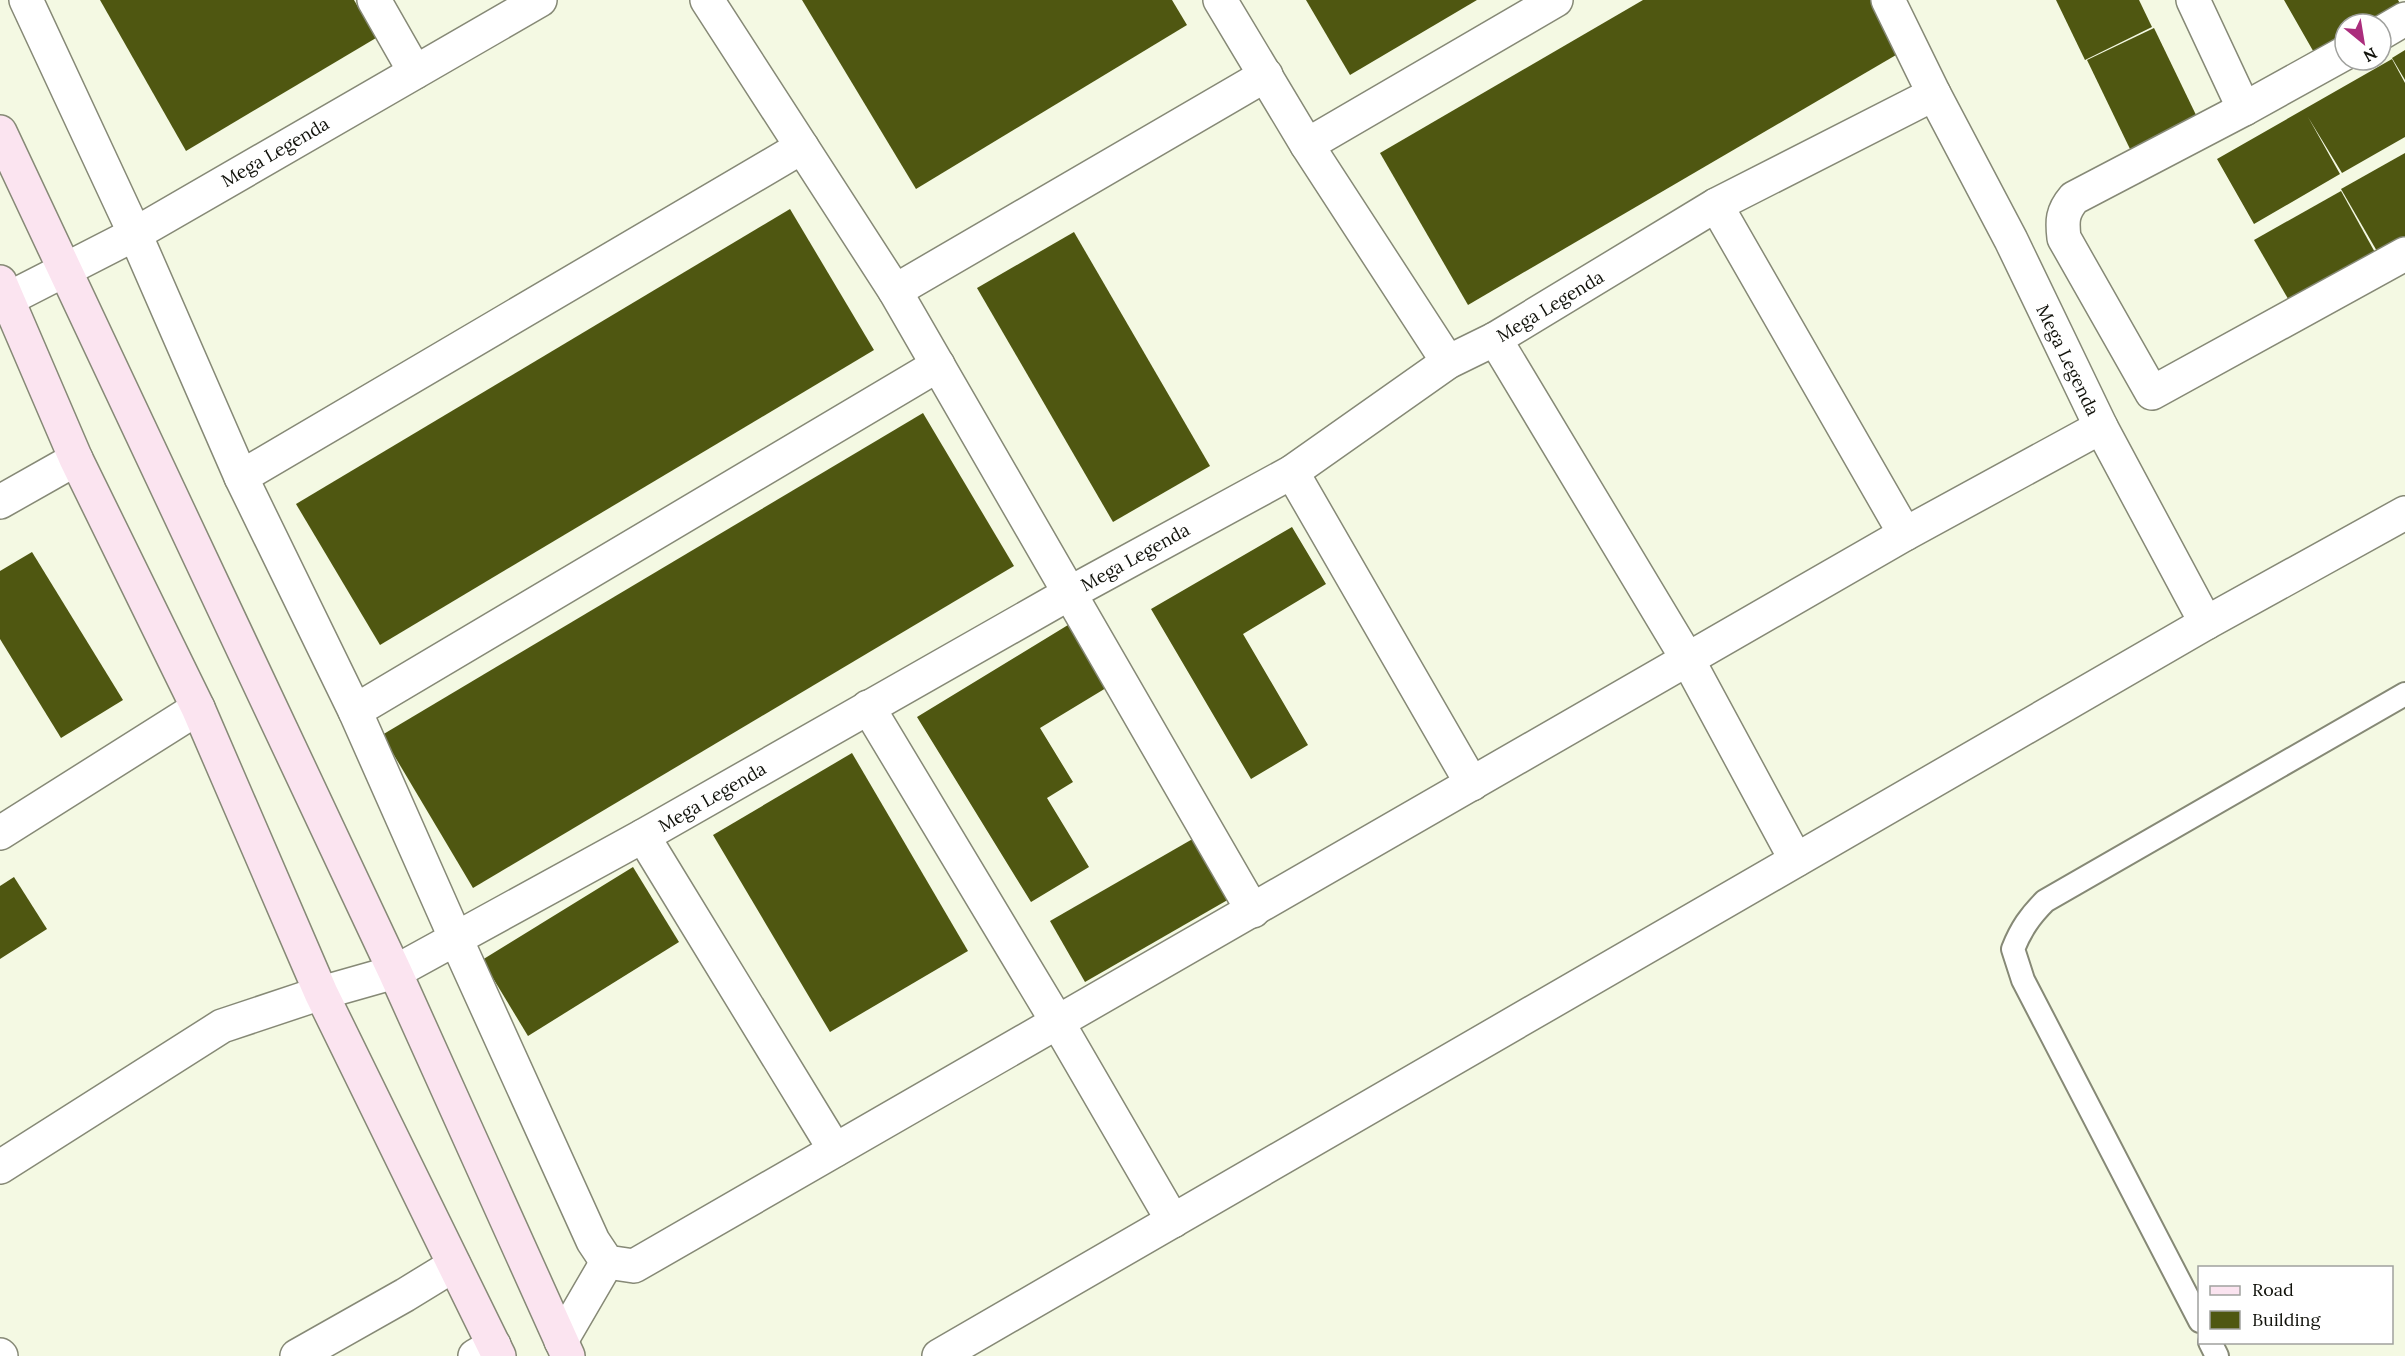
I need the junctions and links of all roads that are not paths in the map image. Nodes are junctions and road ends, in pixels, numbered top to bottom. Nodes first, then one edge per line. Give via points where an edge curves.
1 (26, 0) edge
2 (374, 0) edge
3 (540, 0) edge
4 (707, 0) edge
5 (1220, 0) edge
6 (1556, 0) edge
7 (1888, 0) edge
8 (2193, 0) edge
9 (2333, 60) edge
10 (415, 72) junction
11 (1266, 75) junction
12 (1934, 94) junction
13 (2244, 109) junction
14 (0, 132) edge
15 (1308, 145) junction
16 (802, 147) junction
17 (1716, 205) junction
18 (135, 234) junction
19 (2405, 254) edge
20 (64, 271) junction
21 (4, 290) edge
22 (895, 291) junction
23 (1495, 339) junction
24 (1448, 362) junction
25 (938, 364) junction
26 (2101, 428) junction
27 (76, 459) junction
28 (1292, 472) junction
29 (241, 477) junction
30 (0, 501) edge
31 (2405, 513) edge
32 (1905, 534) junction
33 (1070, 593) junction
34 (2206, 623) junction
35 (1688, 660) junction
36 (2405, 694) edge
37 (868, 707) junction
38 (198, 708) junction
39 (355, 711) junction
40 (1472, 784) junction
41 (0, 833) edge
42 (643, 836) junction
43 (1796, 860) junction
44 (1253, 911) junction
45 (456, 939) junction
46 (395, 972) junction
47 (321, 993) junction
48 (1058, 1023) junction
49 (835, 1150) junction
50 (0, 1167) edge
51 (1173, 1221) junction
52 (607, 1262) junction
53 (454, 1265) junction
54 (2198, 1320) edge
55 (565, 1348) edge
56 (489, 1352) edge
57 (297, 1356) edge
58 (939, 1356) edge

1 - 18 street
2 - 10 street
3 - 10 street, Mega Legenda
4 - 16 street
5 - 11 street
6 - 15 street
7 - 12 street, Mega Legenda
8 - 13 street
9 - 13 street
10 - 18 street, Mega Legenda
11 - 15 street
11 - 22 street
12 - 17 street, Mega Legenda
12 - 26 street, Mega Legenda via 2011,240
13 - 19 street via 2074,198 2065,208 2064,238 2152,393
14 - 20 street
15 - 24 street
16 - 22 street
16 - 29 street
17 - 23 street, Mega Legenda
17 - 32 street
18 - 20 street, Mega Legenda
18 - 29 street
20 - 21 street, Mega Legenda
20 - 46 street
21 - 27 street
22 - 25 street
23 - 24 street, Mega Legenda
23 - 35 street
24 - 28 street, Mega Legenda
25 - 33 street
25 - 39 street
26 - 32 street
26 - 34 street, Mega Legenda
27 - 30 street
27 - 38 street
28 - 33 street, Mega Legenda
28 - 40 street
29 - 39 street
31 - 34 street
32 - 35 street
33 - 37 street, Mega Legenda
33 - 44 street
34 - 43 street
35 - 40 street
35 - 43 street
36 - 54 lane via 2045,901 2025,923 2013,949 2023,980
37 - 42 street, Mega Legenda
37 - 48 street
38 - 41 street
38 - 47 street
39 - 45 street
40 - 44 street
42 - 45 street, Mega Legenda
42 - 49 street
43 - 51 street
44 - 48 street
45 - 46 street, Mega Legenda
45 - 52 street via 593,1241
46 - 47 street, Mega Legenda
46 - 55 street
47 - 50 street, Mega Legenda via 222,1026
47 - 53 street
48 - 49 street
48 - 51 street
49 - 52 street via 634,1266
51 - 58 street
52 - 55 street
53 - 56 street
53 - 57 street

